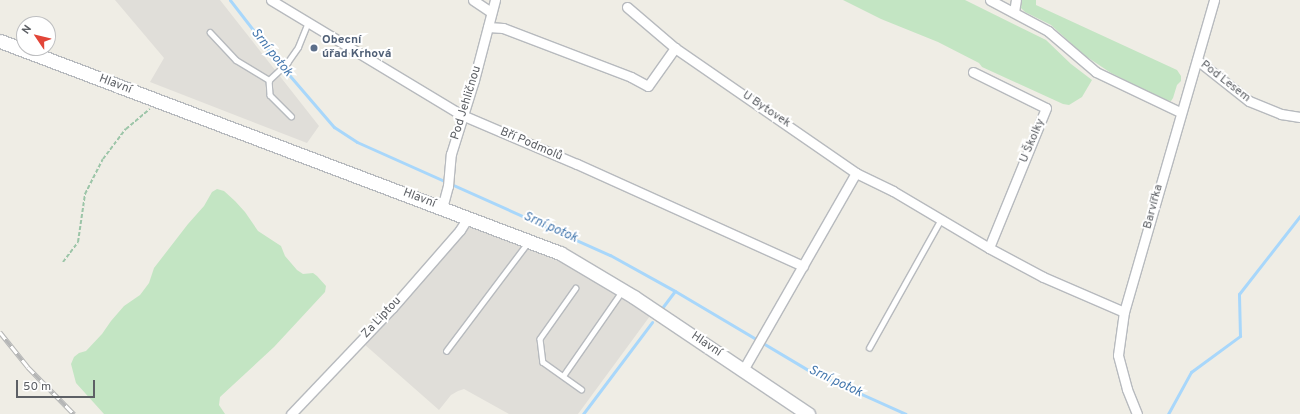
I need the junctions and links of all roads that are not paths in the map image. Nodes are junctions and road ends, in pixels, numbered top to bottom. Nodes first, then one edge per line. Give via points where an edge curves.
1 (272, 0) edge
2 (473, 0) edge
3 (495, 0) edge
4 (990, 0) edge
5 (1016, 0) edge
6 (1214, 0) edge
7 (627, 7) dead end
8 (492, 12) junction
9 (1014, 12) junction
10 (308, 22) junction
11 (488, 27) junction
12 (210, 32) dead end
13 (0, 41) edge
14 (675, 48) junction
15 (1197, 60) junction
16 (974, 72) dead end
17 (270, 80) junction
18 (1180, 112) junction
19 (462, 115) junction
20 (291, 116) dead end
21 (1300, 117) edge
22 (856, 173) junction
23 (442, 208) junction
24 (468, 218) junction
25 (940, 219) junction
26 (529, 240) junction
27 (988, 248) junction
28 (803, 266) junction
29 (576, 288) dead end
30 (623, 289) junction
31 (1124, 312) junction
32 (869, 348) dead end
33 (446, 351) dead end
34 (743, 370) junction
35 (563, 376) junction
36 (581, 389) dead end
37 (291, 414) edge
38 (808, 414) edge
39 (1137, 414) edge

1 - 10 street, Bří Podmolů
2 - 8 street
3 - 8 street, Pod Jehličnou
4 - 9 street
5 - 9 street
6 - 15 street, Barvířka
7 - 14 street, U Bytovek
8 - 11 street, Pod Jehličnou
9 - 18 street via 1052,34 1096,72
10 - 17 lane via 298,47
10 - 19 street, Bří Podmolů
11 - 14 street via 503,28 631,77 648,86
11 - 19 street, Pod Jehličnou
12 - 17 lane via 236,60
13 - 23 street, Hlavní
14 - 22 street, U Bytovek
15 - 18 street, Barvířka
15 - 21 street, Pod Lesem via 1249,101 1277,113
16 - 27 street, U Školky via 1046,108
17 - 20 lane via 270,95
18 - 31 street, Barvířka
19 - 23 street, Pod Jehličnou
19 - 28 street, Bří Podmolů
22 - 25 street via 893,190
22 - 28 street
23 - 24 street, Hlavní
24 - 26 street, Hlavní
24 - 37 street, Za Liptou via 392,308
25 - 27 street
25 - 32 lane
26 - 30 street, Hlavní via 571,259
26 - 33 lane
27 - 31 street via 1043,277
28 - 34 street
29 - 35 lane via 540,339 543,362
30 - 34 street, Hlavní
30 - 35 lane
31 - 39 street, Barvířka via 1118,355
34 - 38 street, Hlavní
35 - 36 lane

